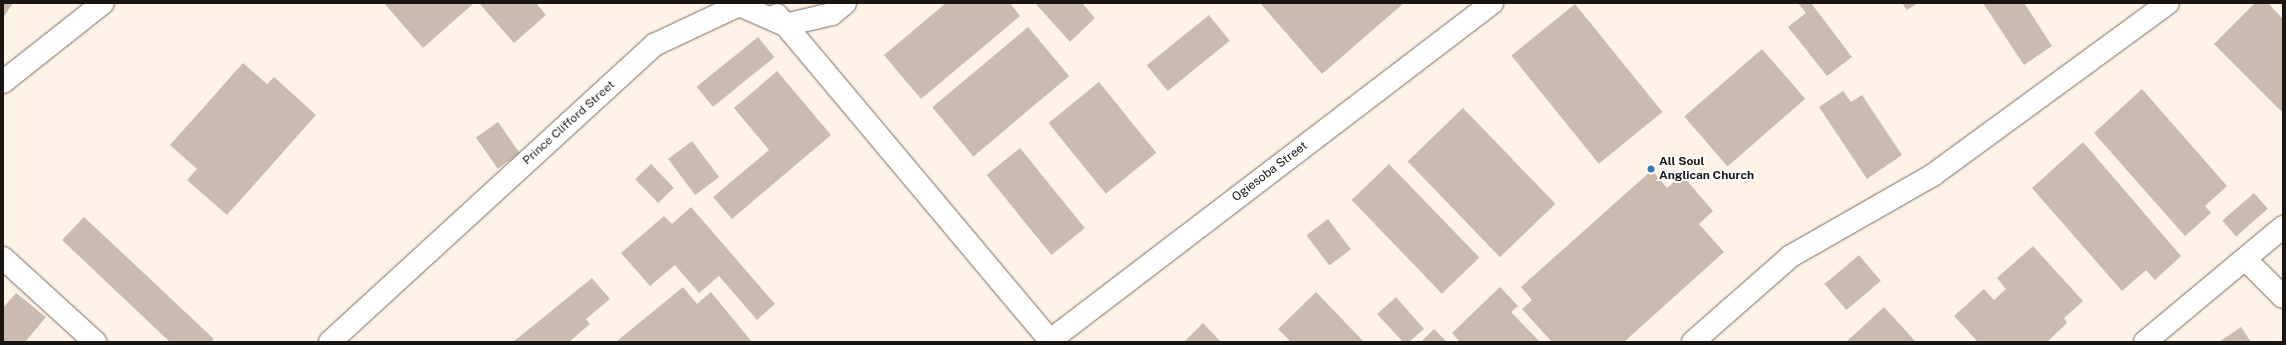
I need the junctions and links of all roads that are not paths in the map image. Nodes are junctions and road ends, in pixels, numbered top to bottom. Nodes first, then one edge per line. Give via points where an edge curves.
1 (103, 3) edge
2 (768, 3) edge
3 (845, 3) edge
4 (1492, 3) edge
5 (2168, 3) edge
6 (786, 25) junction
7 (3, 82) edge
8 (2283, 228) edge
9 (3, 258) edge
10 (2246, 260) junction
11 (2283, 297) edge
12 (1049, 341) edge
13 (95, 342) edge
14 (330, 342) edge
15 (1692, 342) edge
16 (2146, 342) edge

1 - 7 street
2 - 6 street
3 - 6 street via 832,14
4 - 12 street, Ogiesoba Street
5 - 15 street via 1933,175 1791,256
6 - 12 street
6 - 14 street, Prince Clifford Street via 739,5 654,45
8 - 10 street
9 - 13 street
10 - 11 street
10 - 16 street

